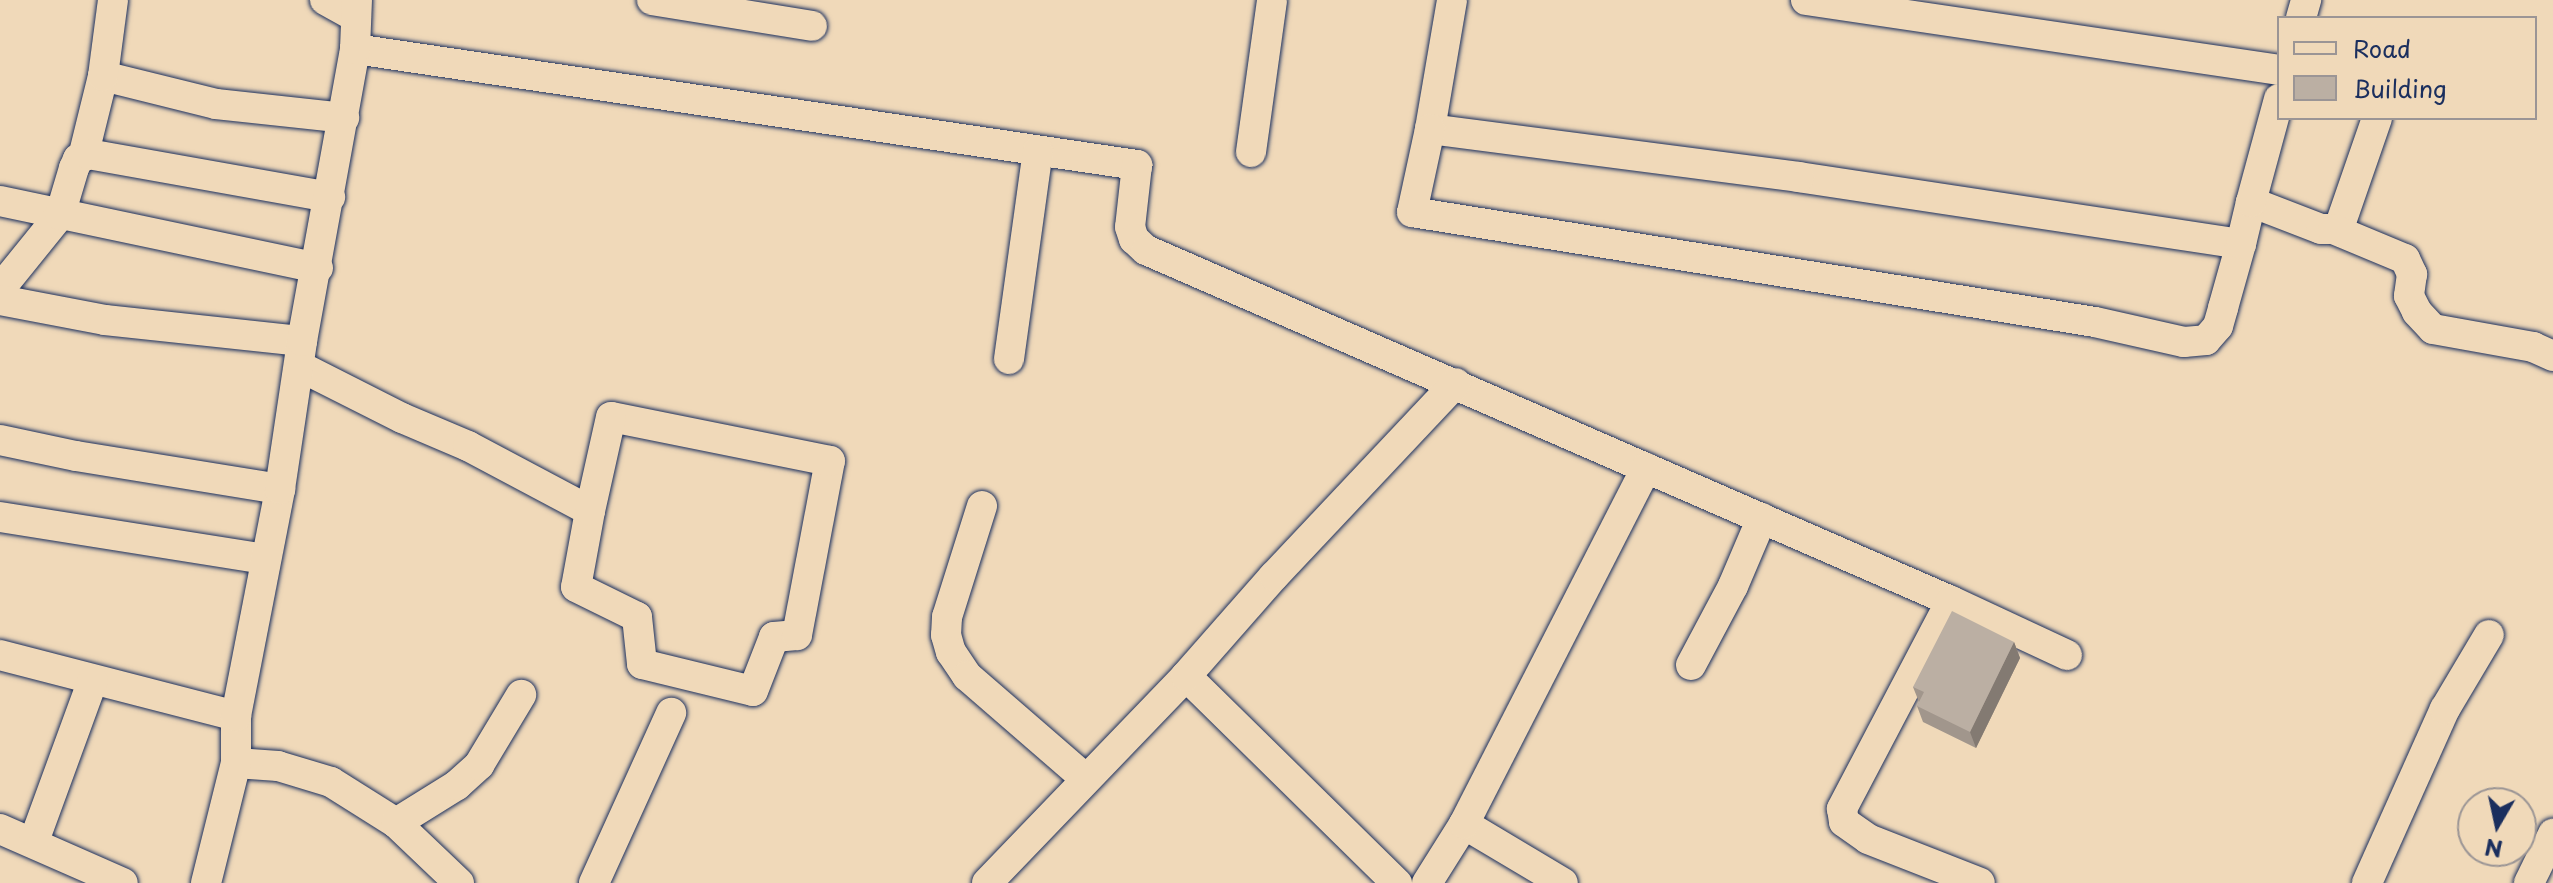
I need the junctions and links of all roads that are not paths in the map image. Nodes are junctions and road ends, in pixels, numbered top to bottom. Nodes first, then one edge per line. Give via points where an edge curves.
1 (113, 0) edge
2 (325, 0) edge
3 (652, 0) edge
4 (1272, 0) edge
5 (1452, 0) edge
6 (1806, 0) edge
7 (356, 8) edge
8 (812, 26) dead end
9 (355, 49) junction
10 (2277, 70) edge
11 (103, 76) junction
12 (2277, 106) edge
13 (344, 118) junction
14 (2376, 120) edge
15 (1430, 129) junction
16 (1038, 151) junction
17 (1251, 152) dead end
18 (83, 157) junction
19 (330, 197) junction
20 (0, 201) edge
21 (2251, 202) junction
22 (60, 215) junction
23 (2333, 229) junction
24 (2241, 244) junction
25 (318, 268) junction
26 (0, 289) edge
27 (0, 300) edge
28 (301, 353) junction
29 (2553, 356) edge
30 (1009, 359) dead end
31 (1456, 383) junction
32 (0, 440) edge
33 (1646, 468) junction
34 (280, 489) junction
35 (982, 506) dead end
36 (590, 511) junction
37 (0, 517) edge
38 (1762, 518) junction
39 (266, 559) junction
40 (1951, 601) junction
41 (2489, 635) dead end
42 (0, 655) edge
43 (2067, 655) dead end
44 (1691, 665) dead end
45 (1186, 676) junction
46 (93, 680) junction
47 (521, 695) dead end
48 (671, 713) dead end
49 (236, 716) junction
50 (236, 763) junction
51 (1086, 779) junction
52 (396, 823) junction
53 (1464, 824) junction
54 (0, 829) edge
55 (2553, 834) edge
56 (34, 841) junction
57 (123, 883) edge
58 (206, 883) edge
59 (459, 883) edge
60 (594, 883) edge
61 (987, 883) edge
62 (1397, 883) edge
63 (1427, 883) edge
64 (1563, 883) edge
65 (1980, 883) edge
66 (2367, 883) edge
67 (2529, 883) edge

1 - 11 street
2 - 7 street
3 - 8 street
4 - 17 street
5 - 15 street
6 - 10 street
7 - 9 street
9 - 13 street
9 - 16 street
11 - 13 street via 216,104
11 - 18 street
12 - 21 street
13 - 19 street
14 - 23 street via 2347,214
15 - 24 street via 1799,177
15 - 24 street via 1412,212 2095,322 2184,342 2206,340 2218,326
16 - 30 street
16 - 31 street via 1137,165 1130,227 1146,250
18 - 19 street via 101,155
18 - 22 street via 74,168
19 - 25 street
20 - 22 street
21 - 23 street
21 - 24 street
22 - 25 street
22 - 26 street
23 - 29 street via 2405,259 2412,274 2409,296 2433,329 2533,347
25 - 28 street
27 - 28 street
28 - 34 street
28 - 36 street via 402,418 468,446
31 - 33 street
31 - 45 street
32 - 34 street
33 - 38 street
33 - 53 street
34 - 39 street
35 - 51 street via 947,617 951,652 967,676
36 - 36 street via 611,417 830,461 797,635 774,637 753,691 642,664 637,617 576,587
37 - 39 street
38 - 40 street
38 - 44 street
39 - 49 street
40 - 43 street
40 - 65 street via 1842,809 1844,822 1868,839
41 - 66 street via 2445,709
42 - 46 street
45 - 51 street
45 - 62 street
46 - 49 street
46 - 56 street
47 - 52 street via 479,765
48 - 60 street
49 - 50 street
50 - 52 street via 278,766 331,782
50 - 58 street
51 - 61 street
52 - 59 street
53 - 63 street
53 - 64 street
54 - 56 street
55 - 67 street
56 - 57 street

